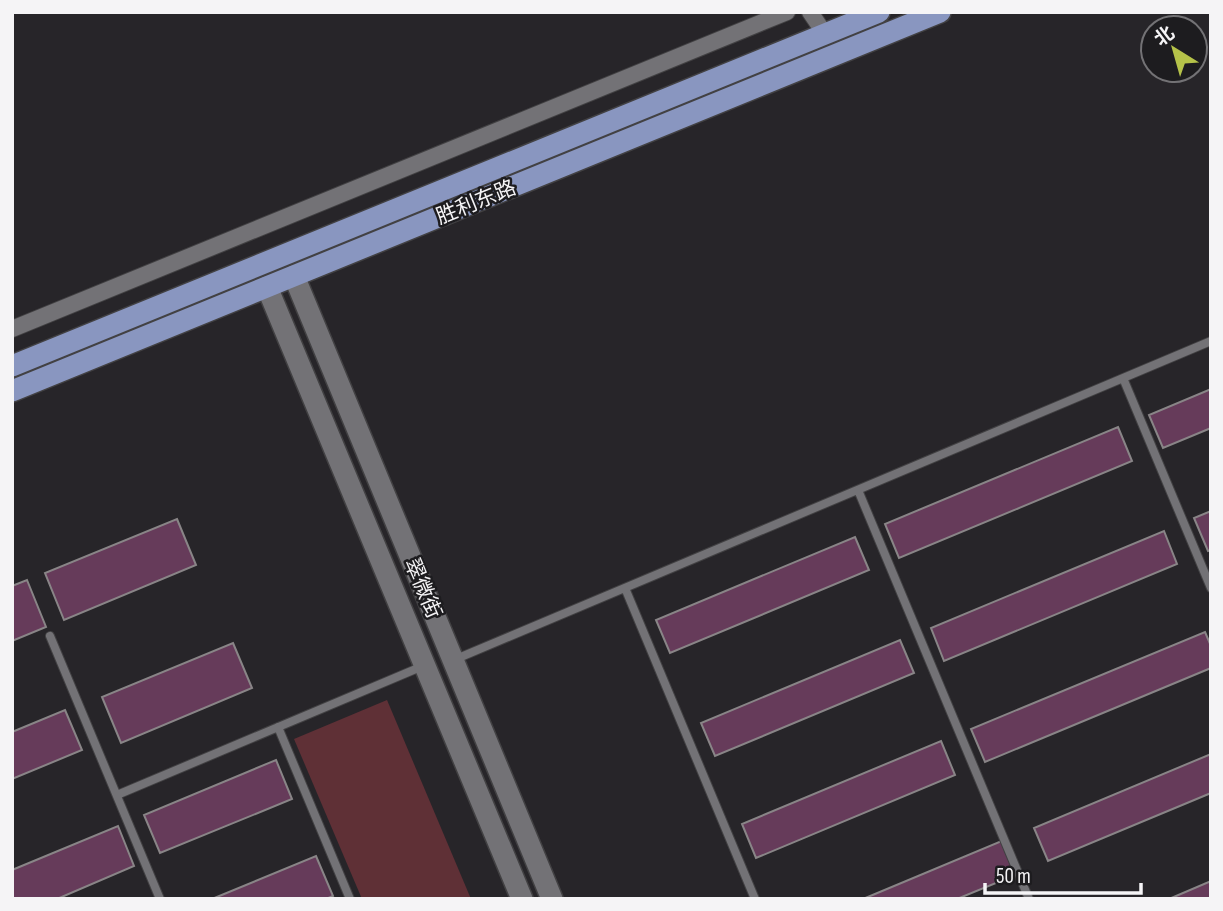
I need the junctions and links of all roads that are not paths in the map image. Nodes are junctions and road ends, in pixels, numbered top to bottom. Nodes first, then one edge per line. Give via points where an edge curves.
1 (787, 12) edge
2 (810, 12) edge
3 (879, 12) edge
4 (940, 12) edge
5 (825, 34) junction
6 (293, 276) junction
7 (267, 287) junction
8 (12, 329) edge
9 (1211, 341) edge
10 (12, 366) edge
11 (1123, 378) junction
12 (12, 391) edge
13 (858, 490) junction
14 (1211, 587) edge
15 (625, 588) junction
16 (50, 636) dead end
17 (453, 660) junction
18 (425, 665) junction
19 (278, 727) junction
20 (117, 795) junction
21 (160, 899) edge
22 (350, 899) edge
23 (522, 899) edge
24 (552, 899) edge
25 (755, 899) edge
26 (1029, 899) edge

1 - 8 street
2 - 5 street
3 - 5 main road, 胜利东路
4 - 6 main road, 胜利东路
5 - 10 main road, 胜利东路
6 - 7 main road, 胜利东路
6 - 17 street, 翠微街
7 - 12 main road, 胜利东路
7 - 18 street, 翠微街
9 - 11 lane
11 - 13 lane
11 - 14 lane
13 - 15 lane
13 - 26 lane
15 - 17 lane
15 - 25 lane
16 - 20 lane
17 - 24 street, 翠微街
18 - 19 lane
18 - 23 street, 翠微街
19 - 20 lane
19 - 22 lane
20 - 21 lane

